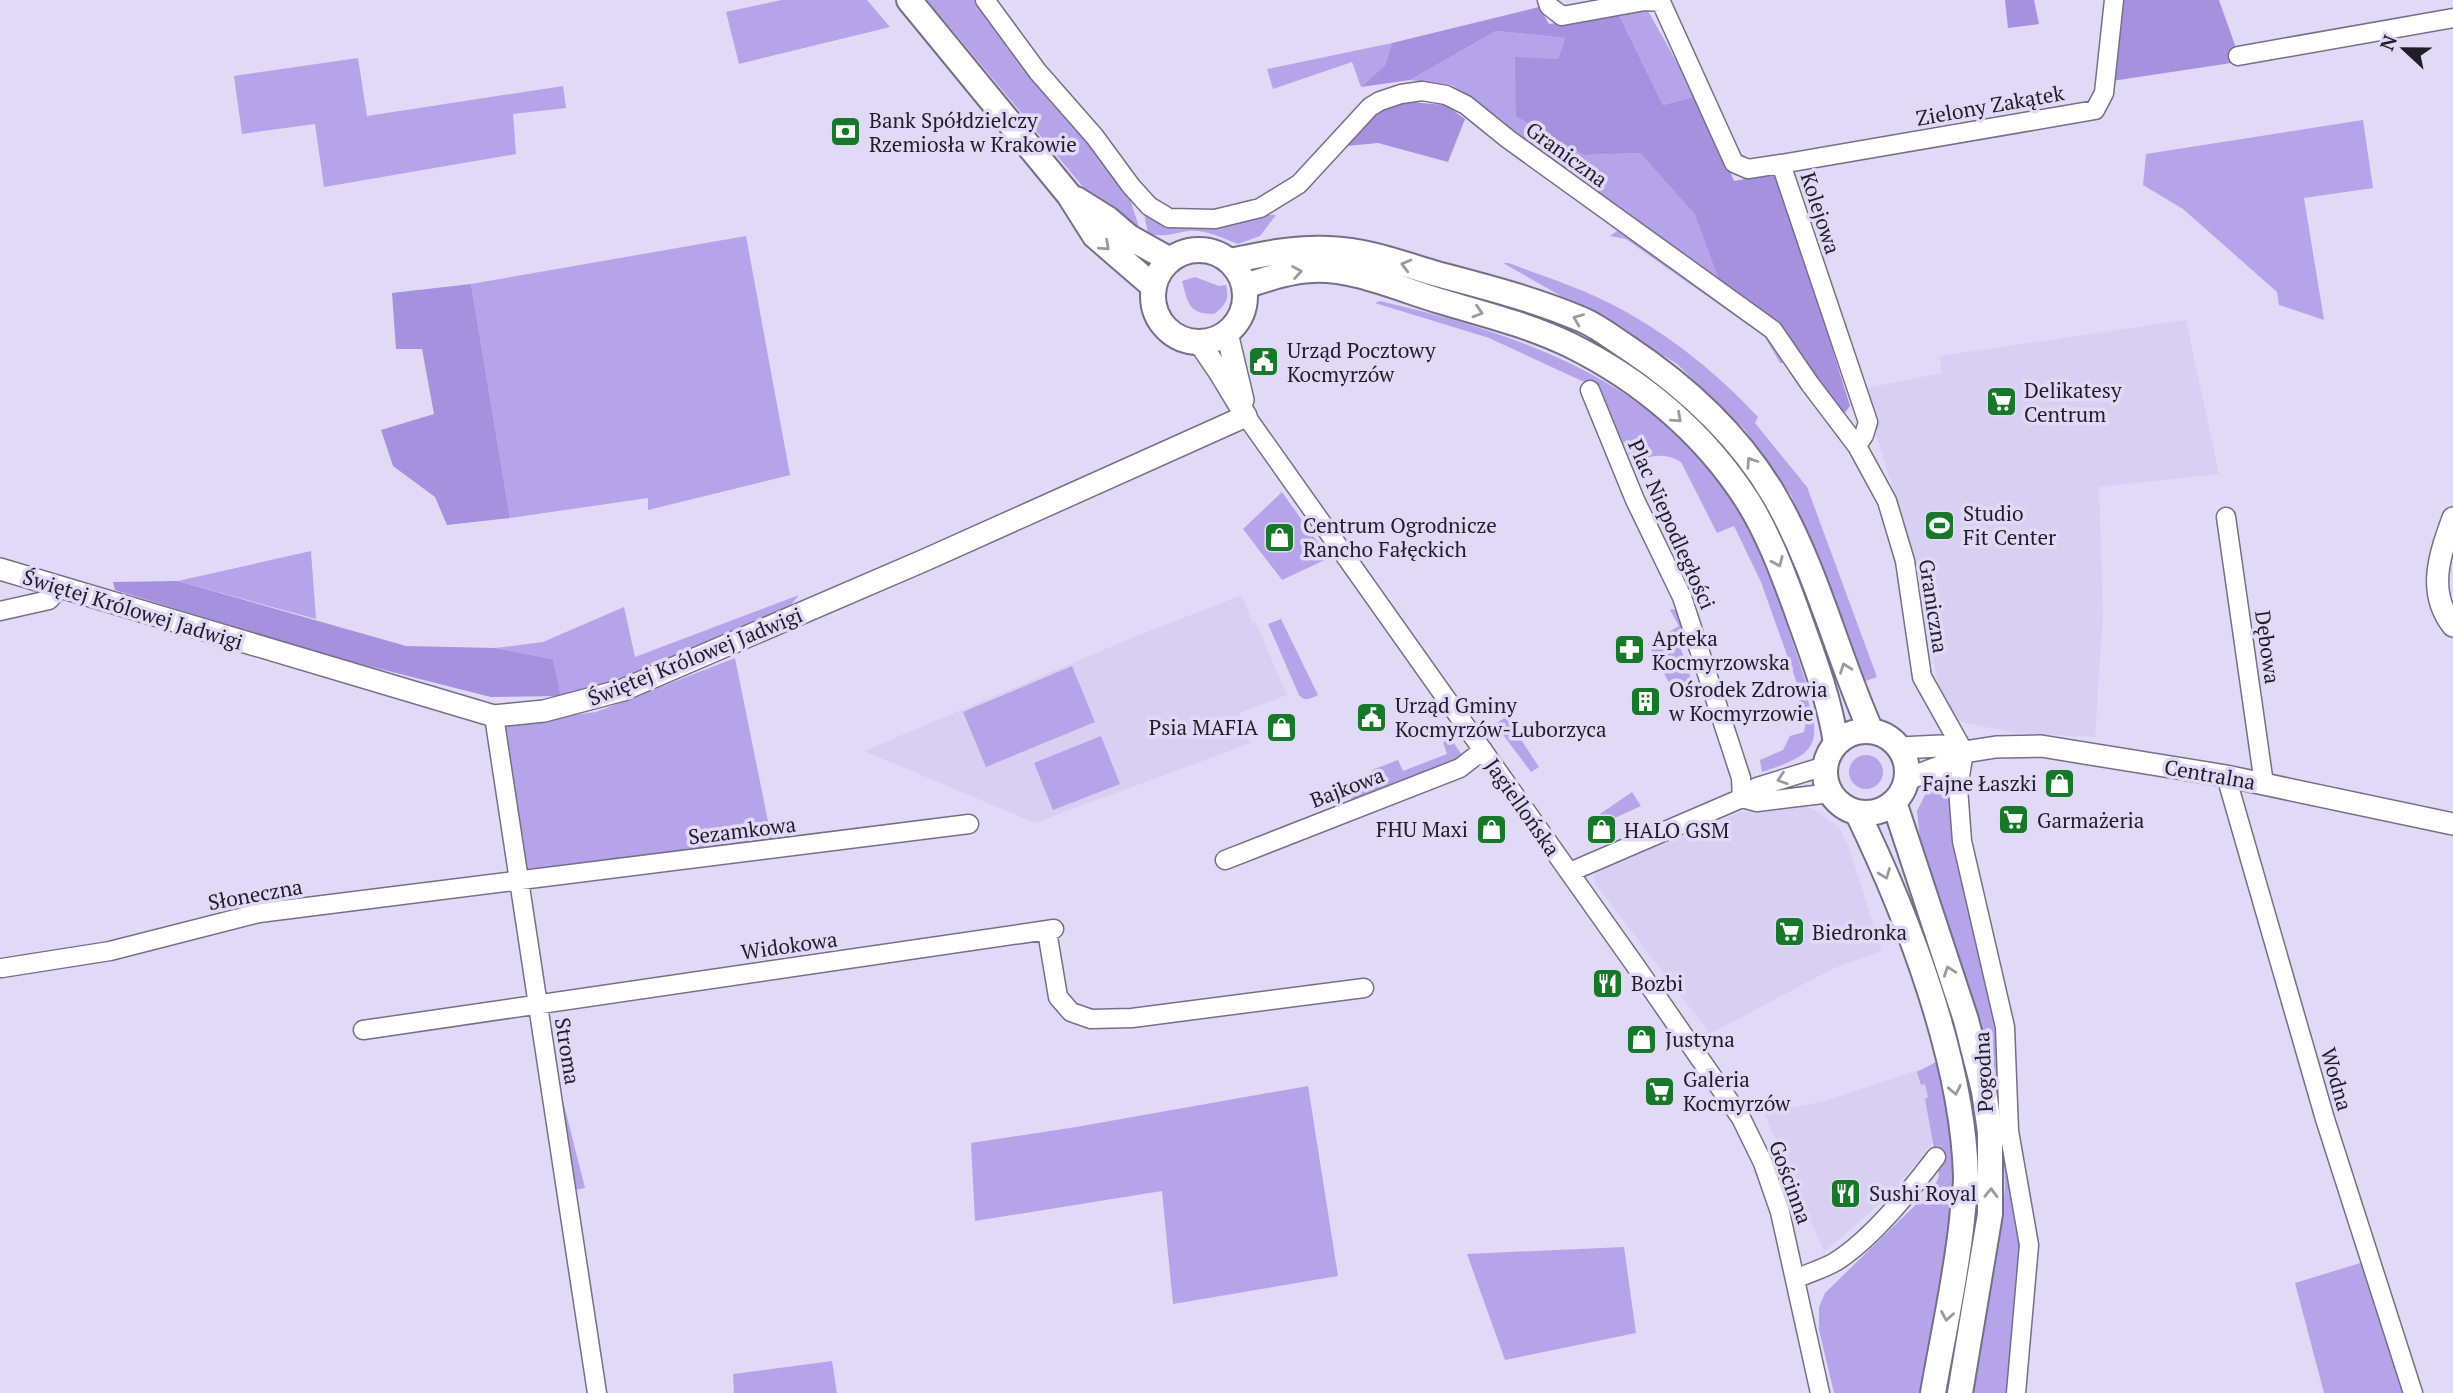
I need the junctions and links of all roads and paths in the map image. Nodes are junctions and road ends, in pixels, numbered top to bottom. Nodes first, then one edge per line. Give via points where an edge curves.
1 (909, 0) edge
2 (985, 0) edge
3 (1547, 0) edge
4 (2114, 0) edge
5 (2453, 18) edge
6 (2238, 56) dead end
7 (1781, 164) junction
8 (1069, 195) junction
9 (1170, 260) junction
10 (1230, 261) junction
11 (1245, 286) junction
12 (1154, 287) junction
13 (1227, 333) junction
14 (1199, 342) junction
15 (1590, 390) dead end
16 (1246, 416) junction
17 (1857, 446) junction
18 (2226, 517) dead end
19 (2453, 518) edge
20 (0, 569) edge
21 (61, 587) junction
22 (0, 611) edge
23 (2453, 626) edge
24 (494, 716) junction
25 (1871, 732) junction
26 (1836, 743) junction
27 (1899, 748) junction
28 (1482, 750) junction
29 (1964, 752) junction
30 (1825, 766) junction
31 (2226, 776) junction
32 (2264, 784) junction
33 (1899, 791) junction
34 (1831, 793) junction
35 (1742, 798) junction
36 (1857, 812) junction
37 (969, 824) dead end
38 (2453, 824) edge
39 (1225, 860) dead end
40 (1570, 872) junction
41 (520, 881) junction
42 (2, 968) dead end
43 (1364, 988) dead end
44 (538, 1005) junction
45 (363, 1030) dead end
46 (1936, 1157) dead end
47 (1796, 1279) junction
48 (597, 1393) edge
49 (1820, 1393) edge
50 (1933, 1393) edge
51 (1960, 1393) edge
52 (2016, 1393) edge
53 (2413, 1393) edge

1 - 8 main road
2 - 17 street, Graniczna via 1131,186 1149,206 1170,218 1215,219 1260,208 1299,184 1380,101 1422,91 1460,101 1773,330
3 - 7 street, Kolejowa via 1562,16 1661,2 1734,163 1748,169
4 - 7 street, Zielony Zakątek via 2104,93 2095,110
5 - 6 street
7 - 17 street, Kolejowa via 1868,422
8 - 9 main road
8 -> 12 main road via 1095,236
9 - 10 main road via 1189,250 1204,249
9 - 12 main road
10 - 11 main road
25 -> 10 main road via 1801,547 1774,496 1742,449 1700,401 1658,368 1585,321 1519,297 1363,254 1299,248
11 - 13 main road via 1243,312
11 -> 26 main road via 1313,269 1351,274 1529,329 1569,345 1642,388 1710,451 1748,501 1779,563 1804,631
12 - 14 main road via 1160,320 1176,336
13 - 14 main road
13 - 16 street, Jagiellońska
14 - 16 street, Jagiellońska
15 - 35 street, Plac Niepodległości via 1682,597 1741,778
16 - 24 street, Świętej Królowej Jadwigi via 624,690 544,711
16 - 28 street, Jagiellońska
17 - 29 street, Graniczna via 1887,500 1905,561 1923,677
18 - 32 street, Dębowa
19 - 23 street via 2437,568 2437,583 2438,597
20 - 21 street, Świętej Królowej Jadwigi
21 - 22 street via 49,600
21 - 24 street, Świętej Królowej Jadwigi
24 - 41 street, Stroma
25 - 26 main road via 1850,734
25 - 27 main road via 1888,737
26 - 30 main road
27 - 29 street, Centralna via 1941,746
27 - 33 main road via 1906,763
28 - 39 street, Bajkowa via 1460,768
28 - 40 street, Jagiellońska
29 - 31 street, Centralna via 2041,746
29 - 33 street, Centralna
29 - 52 street, Pogodna via 1958,788 1962,841 2005,1027 2009,1130 2029,1245
30 - 34 main road
30 -> 35 street, Jagiellońska via 1758,787
31 - 32 street, Centralna
31 - 53 street, Wodna via 2325,1119
32 - 38 street, Centralna
33 - 36 main road via 1873,812
51 -> 33 main road via 1990,1214 1990,1132 1966,1020
34 - 35 street, Jagiellońska via 1757,802
34 - 36 main road via 1840,804
35 - 40 street, Jagiellońska
36 -> 50 main road via 1920,966 1947,1050 1961,1119 1966,1179 1958,1254
37 - 41 street, Sezamkowa
40 - 47 street, Gościnna via 1741,1118 1772,1184
41 - 42 street, Słoneczna via 259,913 110,951
41 - 44 street, Stroma
43 - 44 street, Widokowa via 1132,1018 1091,1019 1071,1012 1058,997 1050,930
44 - 45 street, Widokowa
44 - 48 street, Stroma
46 - 47 street via 1876,1227 1836,1261
47 - 49 street, Gościnna

